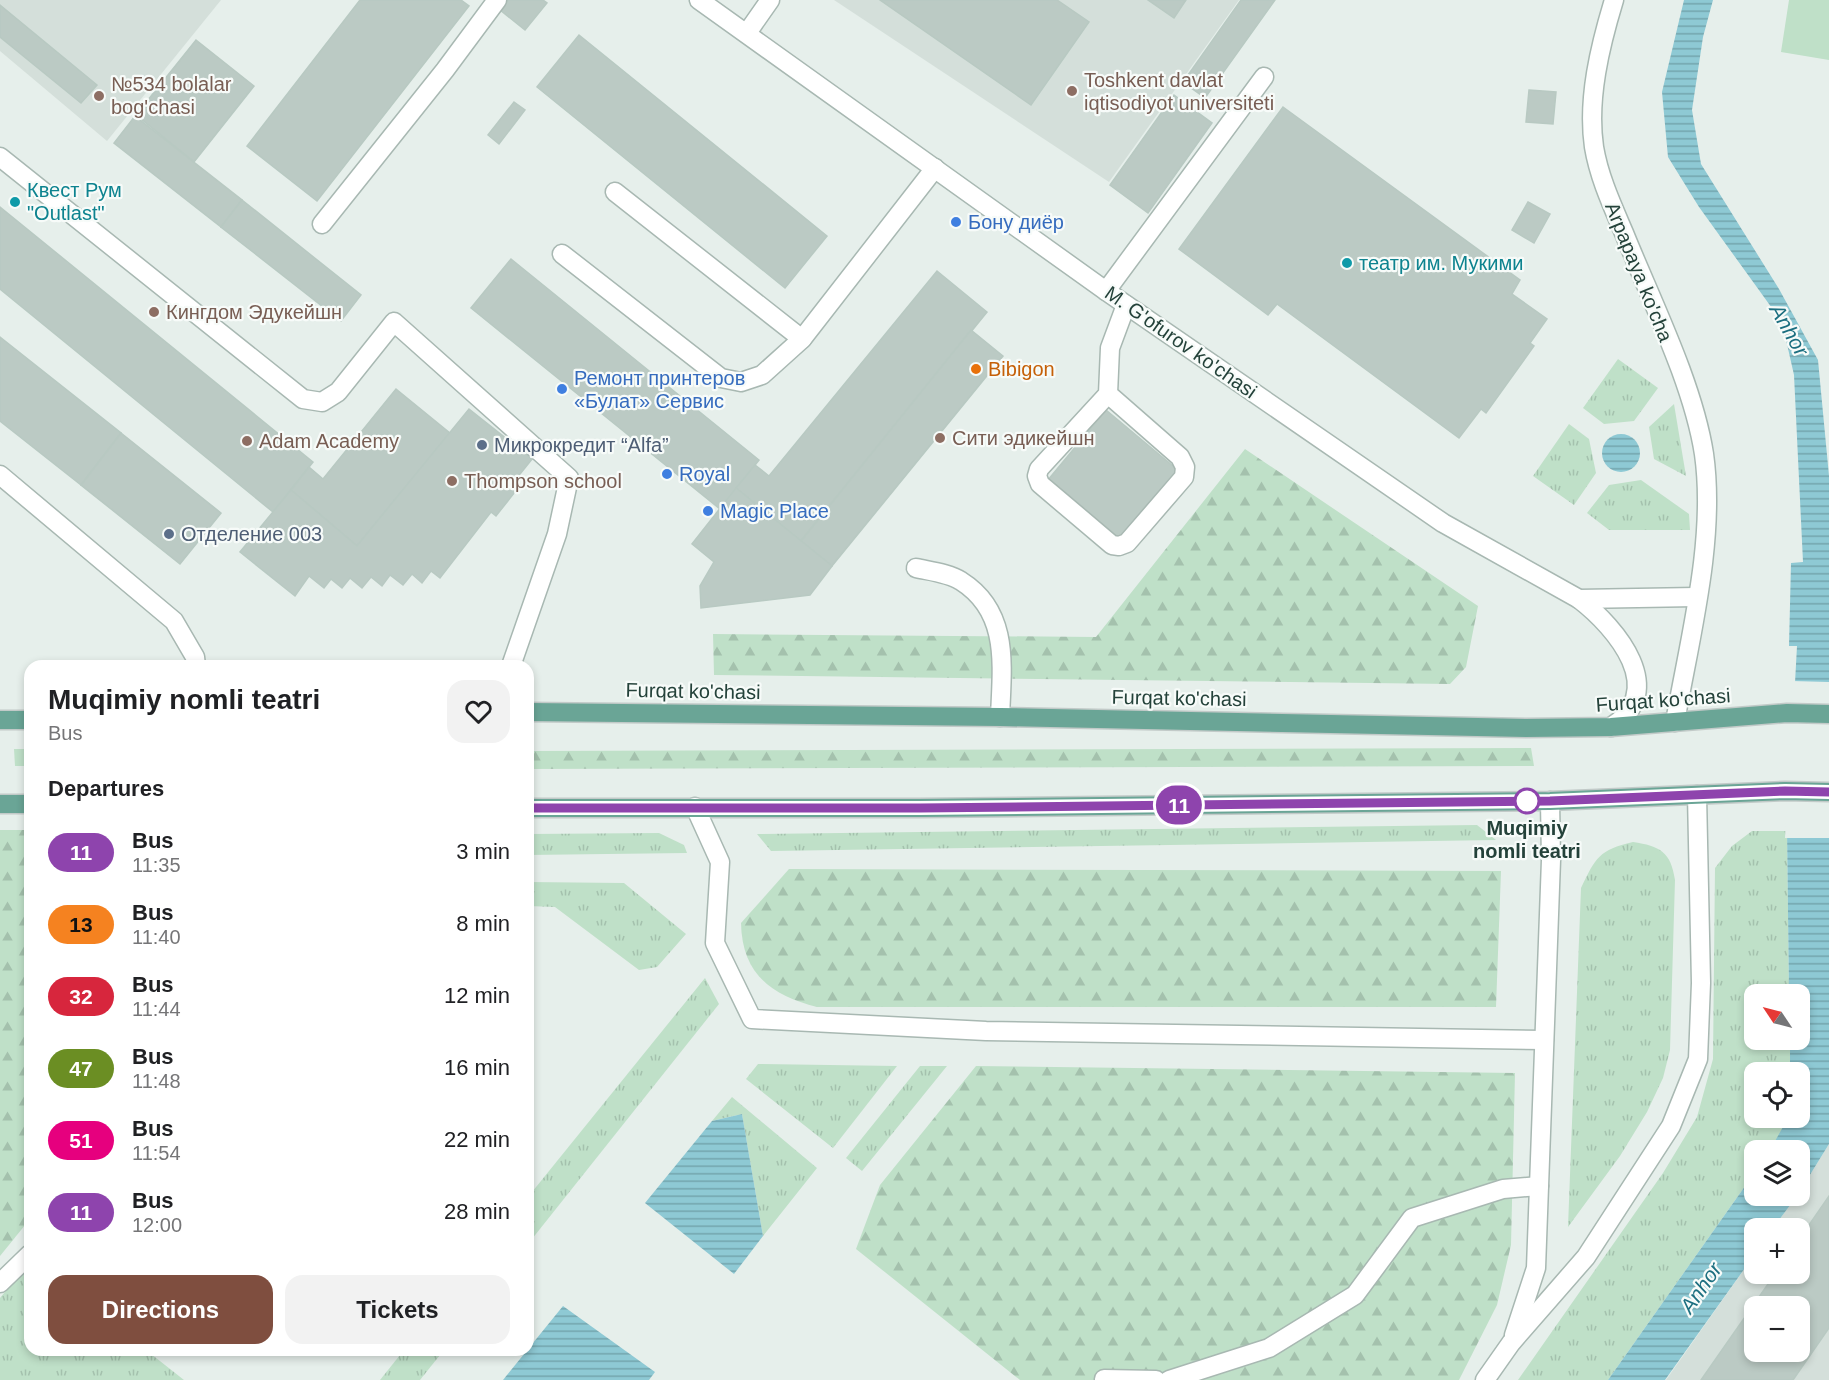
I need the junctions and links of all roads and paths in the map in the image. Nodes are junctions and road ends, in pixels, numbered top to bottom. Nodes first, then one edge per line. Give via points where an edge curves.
1 (497, 0) edge
2 (699, 0) edge
3 (770, 0) edge
4 (1614, 0) edge
5 (747, 33) junction
6 (1264, 77) dead end
7 (0, 157) edge
8 (935, 168) junction
9 (615, 192) dead end
10 (322, 224) dead end
11 (562, 254) dead end
12 (1106, 291) junction
13 (1126, 305) junction
14 (802, 339) junction
15 (1108, 394) junction
16 (0, 475) edge
17 (916, 568) dead end
18 (1696, 597) junction
19 (1579, 599) junction
20 (195, 660) edge
21 (513, 660) edge
22 (534, 712) edge
23 (1829, 714) edge
24 (1000, 717) junction
25 (0, 720) edge
26 (24, 720) edge
27 (1676, 722) junction
28 (1611, 727) junction
29 (1829, 792) edge
30 (1697, 795) junction
31 (1550, 801) junction
32 (0, 804) edge
33 (24, 804) edge
34 (695, 807) junction
35 (534, 808) edge
36 (1544, 1040) junction
37 (1539, 1186) junction
38 (24, 1260) edge
39 (0, 1282) edge
40 (1511, 1343) junction
41 (1104, 1379) edge
42 (1156, 1380) edge
43 (1169, 1380) edge
44 (1485, 1380) edge

1 - 10 street
2 - 5 street, M. G'ofurov ko'chasi
3 - 5 street
4 - 18 street, Arpapaya ko'cha via 1598,69 1594,147 1607,191 1696,416 1704,455 1707,542
5 - 8 street, M. G'ofurov ko'chasi
6 - 12 street
7 - 21 street via 303,399 322,402 338,392 394,322 569,478 557,534
8 - 12 street, M. G'ofurov ko'chasi
8 - 14 street
9 - 14 street
11 - 14 street via 721,378 741,382 762,375
12 - 13 street, M. G'ofurov ko'chasi
13 - 15 street via 1110,348
13 - 19 street, M. G'ofurov ko'chasi via 1443,522
15 - 15 street via 1180,457 1185,467 1184,477 1127,543 1119,546 1112,545 1040,484 1037,476 1039,469
16 - 20 street via 174,621
17 - 24 street via 959,579 978,595 999,630
18 - 19 street
18 - 27 street, Arpapaya ko'cha
19 - 28 street, M. G'ofurov ko'chasi via 1607,624 1635,671 1635,704
22 - 24 main road, Furqat ko'chasi
23 - 27 main road, Furqat ko'chasi via 1787,713
24 - 28 main road, Furqat ko'chasi
25 - 26 main road
27 - 28 main road, Furqat ko'chasi
29 - 30 main road
30 - 31 main road
30 - 40 street via 1701,982 1698,1059 1671,1126 1586,1257
31 - 34 main road
31 - 36 street
32 - 33 main road
34 - 35 main road
34 - 36 street via 720,862 715,943 752,1019 986,1031
36 - 37 street
37 - 40 street via 1536,1268
37 - 43 street via 1503,1189 1412,1218 1354,1295 1269,1348
38 - 39 street
40 - 44 street
41 - 42 street

